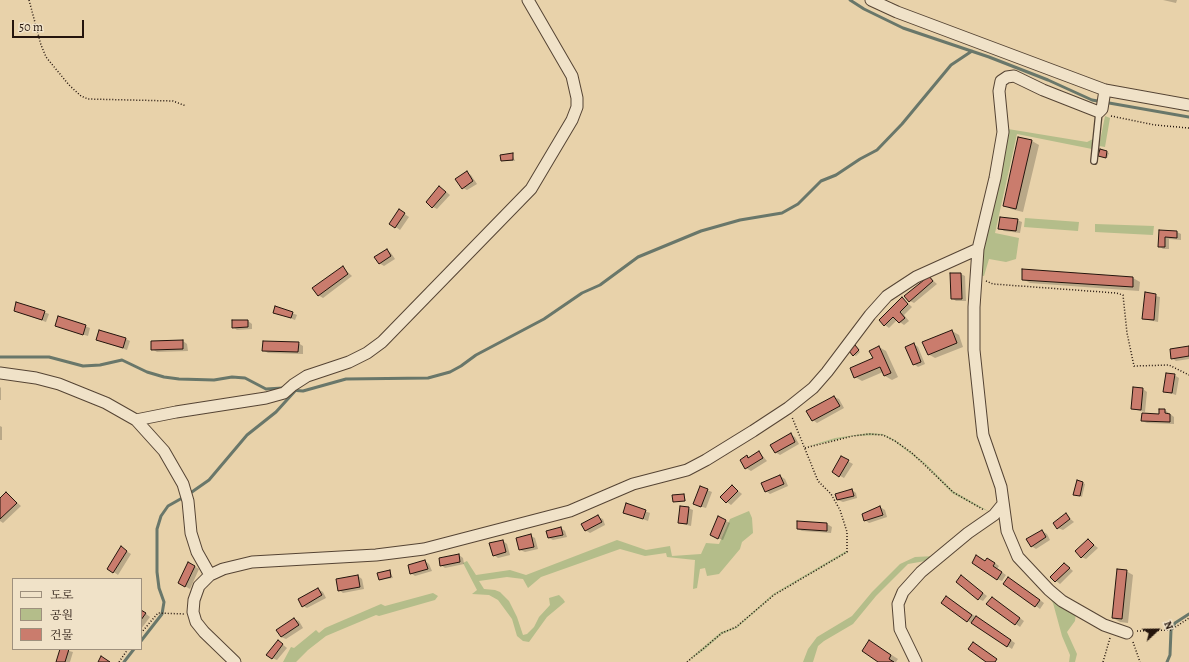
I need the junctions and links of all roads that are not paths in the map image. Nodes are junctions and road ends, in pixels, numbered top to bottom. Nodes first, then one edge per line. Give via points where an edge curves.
1 (528, 0) edge
2 (871, 0) edge
3 (1104, 93) junction
4 (1189, 105) edge
5 (1101, 110) junction
6 (1094, 160) dead end
7 (978, 249) junction
8 (0, 373) edge
9 (136, 420) junction
10 (1003, 504) junction
11 (210, 575) junction
12 (1127, 634) road end
13 (235, 662) edge
14 (916, 662) edge

1 - 9 street via 572,76 577,98 572,120 531,188 382,342 368,353 307,376 284,393 272,397
2 - 3 street
3 - 4 street
3 - 5 street
5 - 6 lane
5 - 7 street via 1042,90 1014,76 1002,81 999,91 1003,132 996,178
7 - 10 street via 974,350 983,435 1001,487
7 - 11 street via 916,277 887,296 813,388 729,447 688,470 633,484 544,518 456,541 405,552 376,555 252,562
8 - 9 street via 59,384 106,403
9 - 11 street via 164,451 183,484 188,501 191,533 197,552
10 - 12 street via 1007,531 1018,557 1062,601 1104,625
10 - 14 street via 994,515 921,572 903,592 898,604 900,629
11 - 13 street via 199,586 193,612 196,622 204,632

